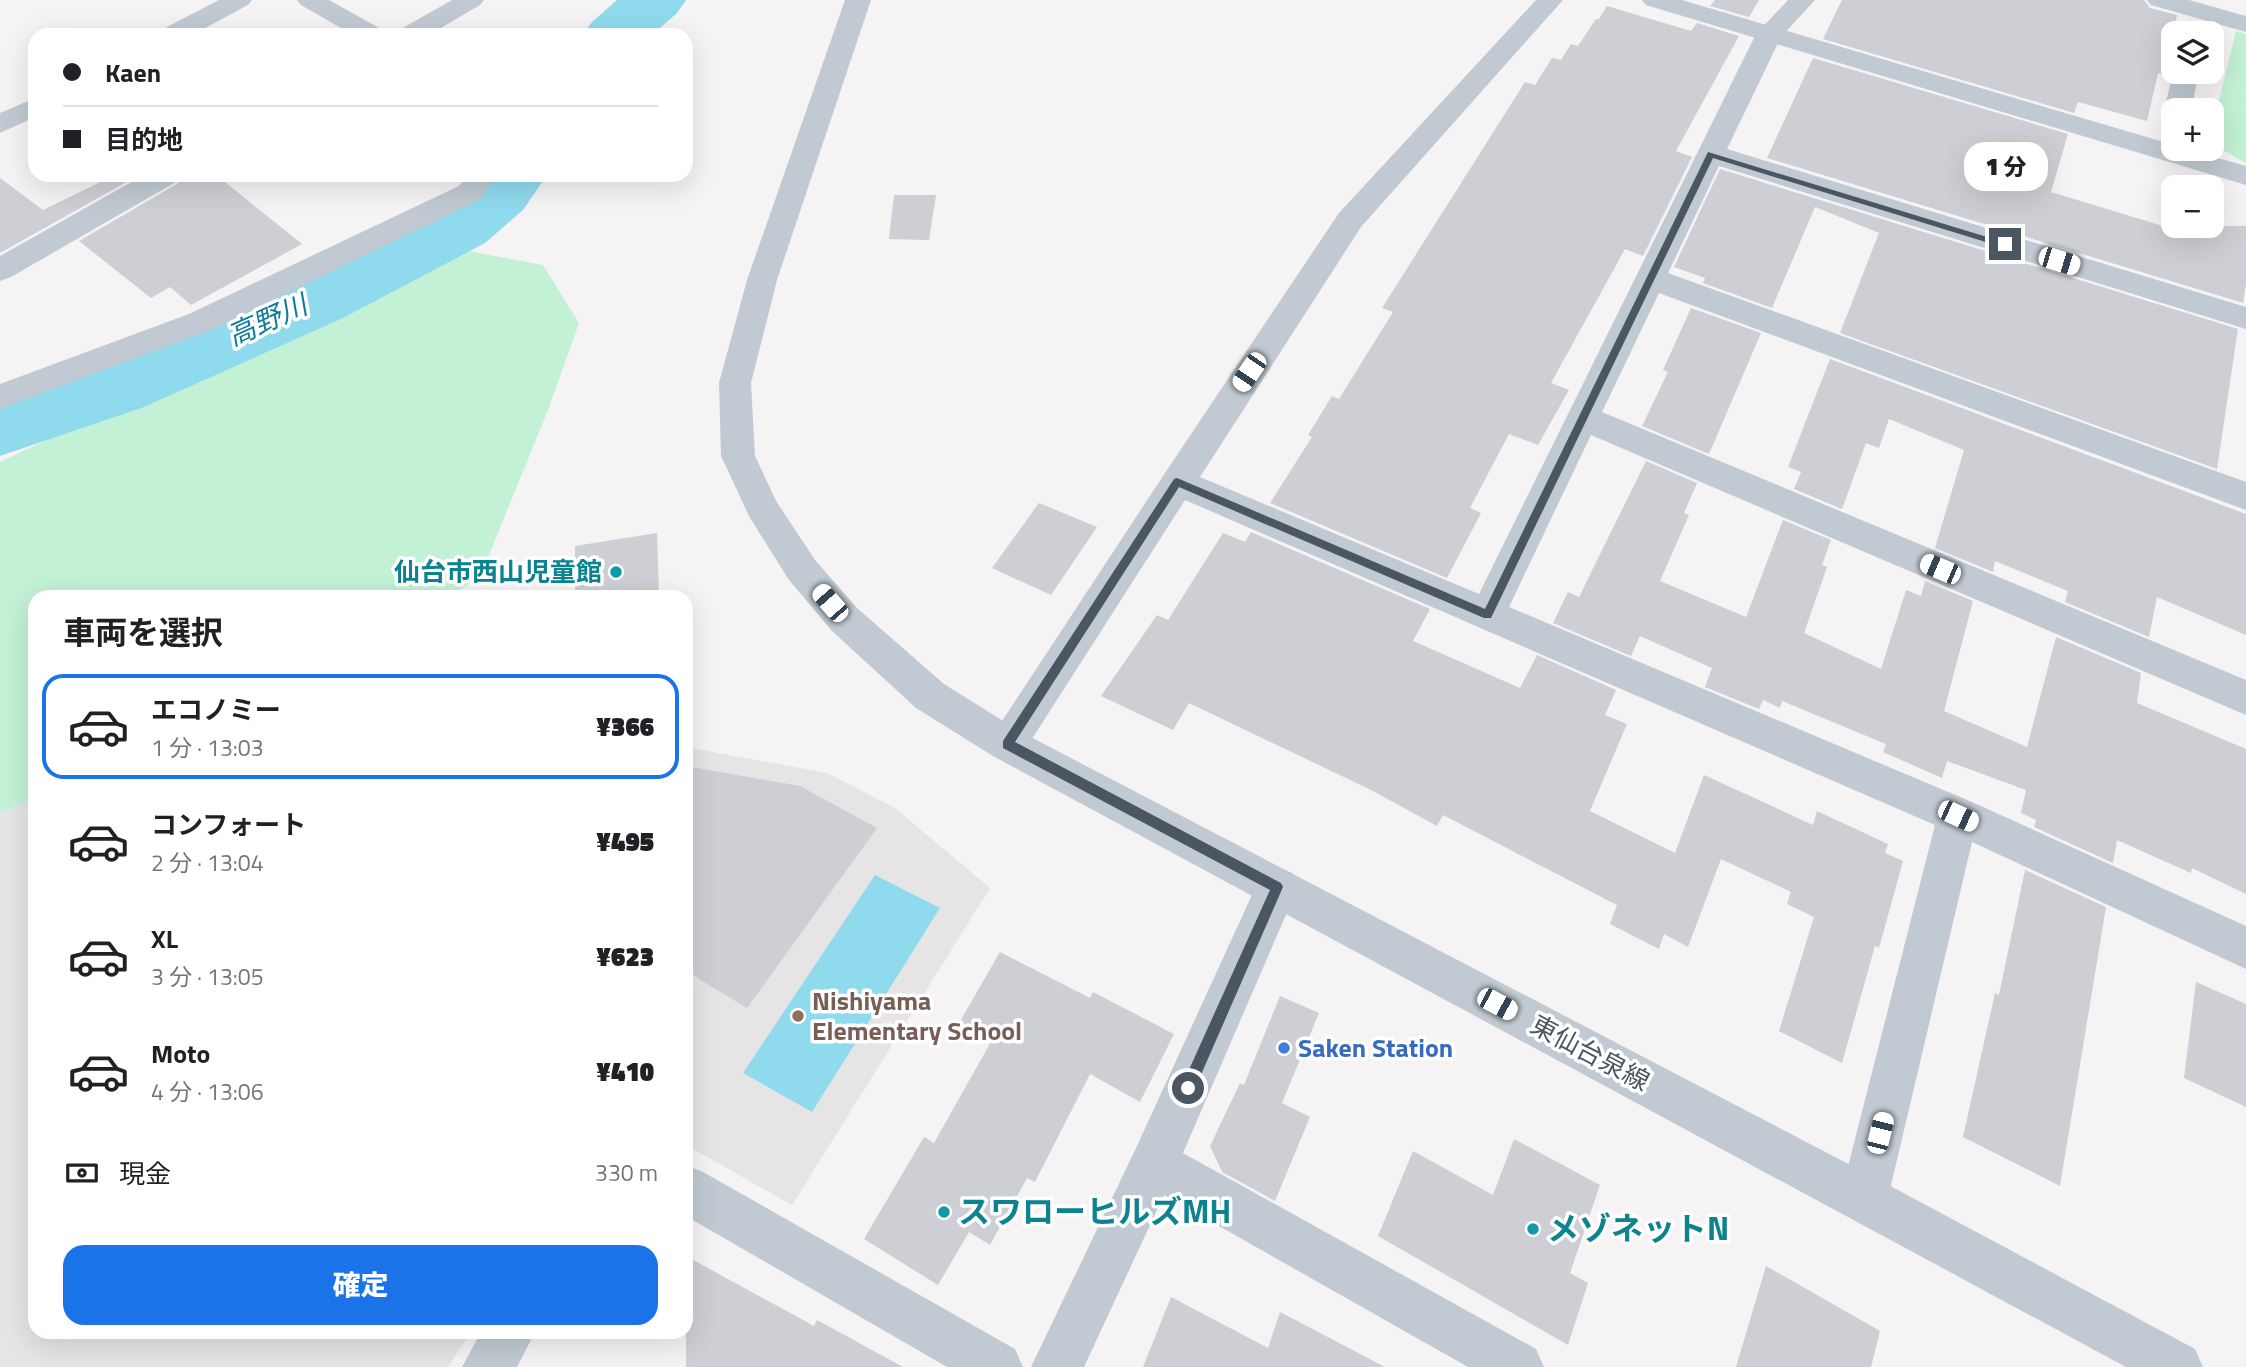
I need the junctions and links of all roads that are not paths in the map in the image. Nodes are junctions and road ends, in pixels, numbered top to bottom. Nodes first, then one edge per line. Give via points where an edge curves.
1 (239, 0) edge
2 (310, 0) edge
3 (471, 0) edge
4 (858, 0) edge
5 (1550, 0) edge
6 (1655, 0) edge
7 (1802, 0) edge
8 (2160, 0) edge
9 (2193, 21) edge
10 (2224, 23) edge
11 (2246, 23) edge
12 (185, 28) edge
13 (360, 28) edge
14 (422, 28) edge
15 (1769, 34) junction
16 (28, 110) edge
17 (0, 124) edge
18 (2161, 140) edge
19 (1711, 154) junction
20 (2212, 161) edge
21 (2246, 176) edge
22 (154, 182) edge
23 (478, 182) edge
24 (0, 270) edge
25 (1651, 278) junction
26 (2246, 318) edge
27 (0, 397) edge
28 (1583, 418) junction
29 (1177, 482) junction
30 (2246, 496) edge
31 (1488, 615) junction
32 (2246, 698) edge
33 (1007, 744) junction
34 (1958, 816) junction
35 (1277, 887) junction
36 (2246, 948) edge
37 (1154, 1163) junction
38 (693, 1193) edge
39 (1864, 1198) junction
40 (506, 1339) edge
41 (488, 1367) edge
42 (997, 1367) edge
43 (1057, 1367) edge
44 (1518, 1367) edge
45 (2178, 1367) edge

1 - 12 street
2 - 13 street
3 - 14 street
4 - 33 street, 東仙台泉線 via 762,280 735,383 738,456 762,508 802,570 844,619 930,696
5 - 29 street via 1350,220
6 - 15 street
7 - 15 street
8 - 9 street
10 - 11 street
15 - 18 street
15 - 19 street
16 - 17 street
19 - 25 street
19 - 26 street
20 - 21 street
22 - 24 street
23 - 27 street via 469,193 200,322
25 - 28 street
25 - 30 street
28 - 31 street
28 - 32 street
29 - 31 street
29 - 33 street
31 - 34 street
33 - 35 street, 東仙台泉線
34 - 36 street
34 - 39 street
35 - 37 street
35 - 39 street, 東仙台泉線
37 - 43 street
37 - 44 street
38 - 42 street
39 - 45 street, 東仙台泉線
40 - 41 street

